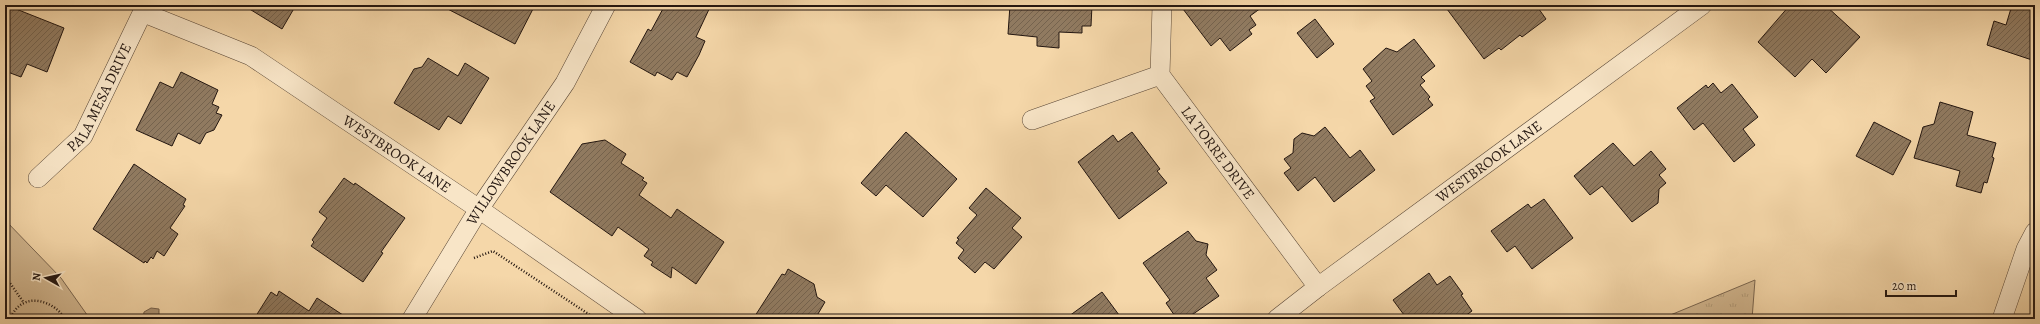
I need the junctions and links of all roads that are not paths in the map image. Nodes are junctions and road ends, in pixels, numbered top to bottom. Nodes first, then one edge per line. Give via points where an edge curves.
1 (606, 5) edge
2 (1162, 5) edge
3 (1702, 5) edge
4 (145, 9) edge
5 (1160, 75) junction
6 (1032, 120) dead end
7 (38, 178) dead end
8 (479, 209) junction
9 (2035, 232) edge
10 (1318, 287) junction
11 (412, 319) edge
12 (637, 319) edge
13 (1277, 319) edge
14 (2002, 319) edge

1 - 8 street, WILLOWBROOK LANE via 565,83
2 - 5 street
3 - 10 street, WESTBROOK LANE
4 - 7 street, PALA MESA DRIVE via 83,136
4 - 8 street, WESTBROOK LANE via 251,56
5 - 6 street
5 - 10 street, LA TORRE DRIVE
8 - 11 street, WILLOWBROOK LANE
8 - 12 street, WESTBROOK LANE
9 - 14 street via 2026,249
10 - 13 street, WESTBROOK LANE

